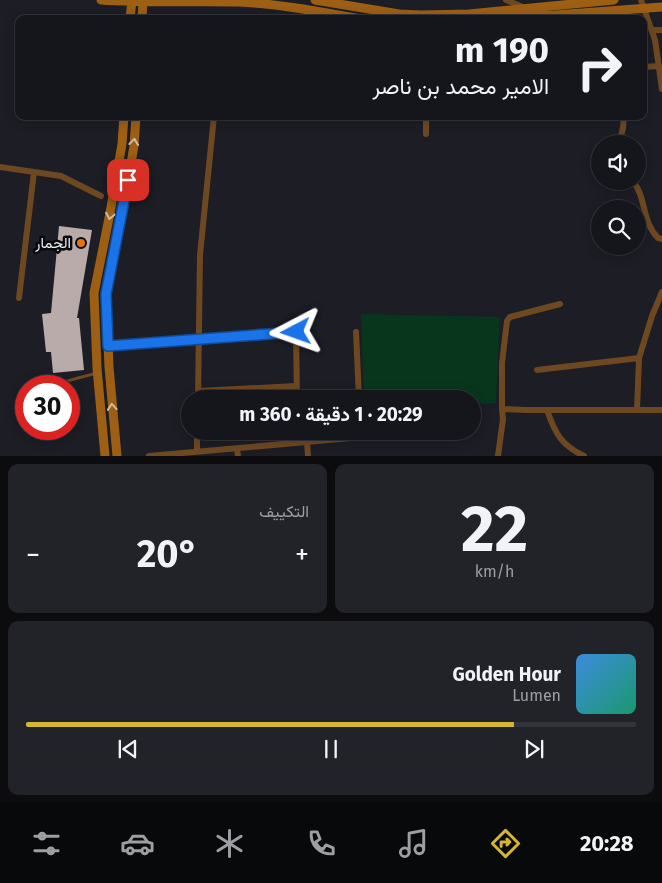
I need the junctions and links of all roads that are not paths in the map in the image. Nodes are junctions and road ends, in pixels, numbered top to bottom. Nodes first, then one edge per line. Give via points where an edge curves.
1 (100, 0) edge
2 (315, 0) edge
3 (506, 0) edge
4 (614, 0) edge
5 (132, 1) edge
6 (143, 1) edge
7 (642, 4) edge
8 (662, 7) edge
9 (525, 8) junction
10 (130, 15) edge
11 (142, 15) edge
12 (339, 15) edge
13 (538, 15) edge
14 (647, 17) edge
15 (652, 30) junction
16 (662, 30) edge
17 (659, 66) junction
18 (647, 67) edge
19 (662, 89) edge
20 (124, 120) edge
21 (136, 120) edge
22 (214, 120) edge
23 (426, 120) edge
24 (624, 120) edge
25 (426, 134) dead end
26 (621, 135) edge
27 (0, 168) edge
28 (34, 172) junction
29 (639, 190) edge
30 (101, 196) dead end
31 (662, 239) edge
32 (662, 292) edge
33 (18, 298) dead end
34 (560, 304) dead end
35 (659, 304) edge
36 (356, 332) dead end
37 (198, 339) junction
38 (108, 346) junction
39 (639, 358) junction
40 (537, 370) dead end
41 (97, 373) junction
42 (80, 378) edge
43 (296, 386) junction
44 (198, 390) edge
45 (218, 390) edge
46 (296, 390) edge
47 (359, 390) edge
48 (502, 409) junction
49 (547, 410) junction
50 (637, 410) junction
51 (662, 410) edge
52 (197, 440) edge
53 (329, 440) edge
54 (307, 442) junction
55 (297, 443) joint
56 (238, 448) junction
57 (197, 451) junction
58 (174, 454) edge
59 (105, 456) edge
60 (117, 456) edge
61 (149, 456) edge
62 (238, 456) edge
63 (308, 456) edge
64 (498, 456) edge
65 (584, 456) edge

1 - 5 street
2 - 9 street via 399,14 469,14
3 - 9 street
4 - 9 street
5 - 6 street
5 - 10 street
6 - 11 street
6 - 12 street via 240,2
7 - 8 street
7 - 13 street
14 - 15 street
15 - 16 street
15 - 17 street
17 - 18 street
17 - 19 street
20 -> 41 street via 119,164 94,293
38 -> 21 street via 106,294 134,146
22 - 37 street via 200,255
23 - 25 street
24 - 26 street
27 - 28 street
28 - 30 street via 61,176
28 - 33 street
29 - 31 street via 649,226
32 - 35 street
34 - 48 street via 508,318 502,363
35 - 39 street via 644,337
36 - 47 street
37 - 38 street
37 - 43 street via 296,332
37 - 44 street
60 -> 38 street
39 - 40 street
39 - 50 street
41 - 42 lane
41 - 59 street
43 - 45 street
43 - 46 street
48 - 49 street
48 - 64 street
49 - 50 street
49 - 65 street via 553,428 562,440
50 - 51 street
52 - 57 street
53 - 54 street
54 - 55 street
54 - 63 street
55 - 56 street
56 - 57 street
56 - 62 street
57 - 58 street
58 - 61 street

